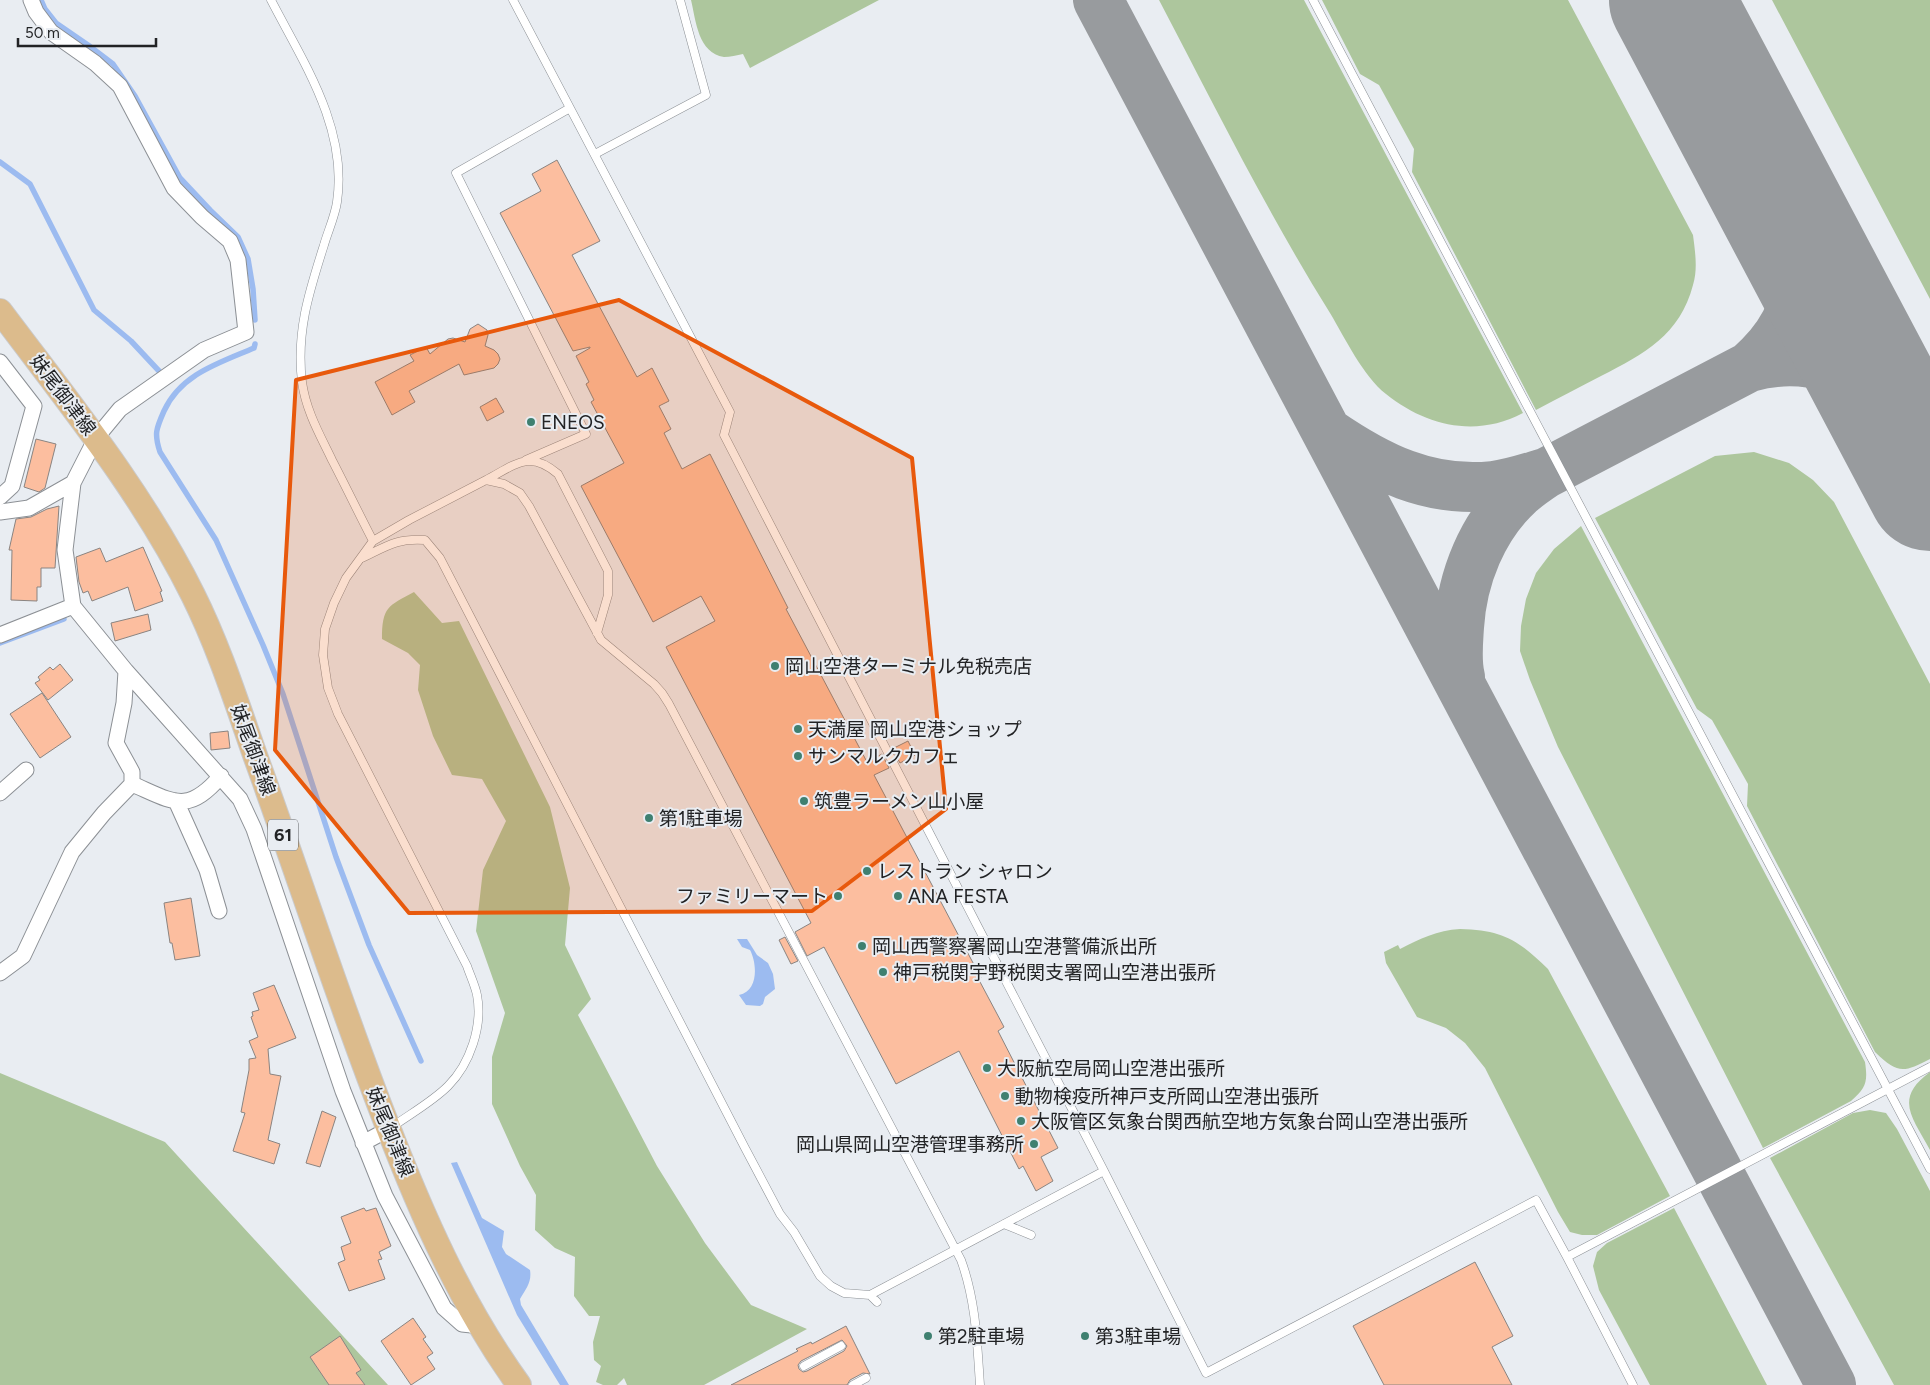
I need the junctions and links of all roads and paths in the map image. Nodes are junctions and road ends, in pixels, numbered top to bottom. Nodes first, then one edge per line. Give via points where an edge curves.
1 (31, 0) edge
2 (270, 0) edge
3 (513, 0) edge
4 (680, 0) edge
5 (1313, 0) edge
6 (570, 108) junction
7 (594, 154) junction
8 (0, 312) edge
9 (0, 362) edge
10 (96, 438) junction
11 (526, 460) junction
12 (486, 480) junction
13 (72, 483) junction
14 (0, 497) edge
15 (0, 512) edge
16 (373, 541) junction
17 (361, 559) junction
18 (72, 606) junction
19 (597, 633) junction
20 (0, 635) edge
21 (126, 671) junction
22 (26, 770) dead end
23 (221, 776) junction
24 (132, 784) junction
25 (0, 793) edge
26 (176, 801) junction
27 (219, 911) dead end
28 (0, 973) edge
29 (1930, 1067) edge
30 (1888, 1089) junction
31 (389, 1130) junction
32 (362, 1143) junction
33 (1930, 1169) edge
34 (1104, 1170) junction
35 (1004, 1224) junction
36 (1031, 1235) dead end
37 (956, 1249) junction
38 (1567, 1257) junction
39 (870, 1295) junction
40 (877, 1302) dead end
41 (481, 1326) junction
42 (841, 1346) dead end
43 (804, 1366) dead end
44 (866, 1378) dead end
45 (519, 1385) edge
46 (853, 1385) edge
47 (980, 1385) edge
48 (1633, 1385) edge

1 - 10 street via 51,32 95,63 120,86 174,188 230,242 238,260 246,332 204,350 127,404
2 - 16 lane via 322,99 339,174 337,203 302,328 303,384 310,415
3 - 6 lane
4 - 7 lane via 706,95
5 - 30 lane
6 - 7 lane
6 - 11 lane via 456,173 586,434
7 - 34 lane via 730,412 724,434
8 - 10 main road, 妹尾御津線 / 61
9 - 14 street via 34,406 12,486
10 - 13 street
10 - 31 main road, 妹尾御津線 / 61 via 148,514 193,595 218,652
11 - 12 lane
11 - 19 lane via 546,464 558,474 608,571 608,595
12 - 16 lane
12 - 19 lane via 504,484 520,493
13 - 15 street via 29,508
13 - 18 street via 65,550
16 - 17 lane
17 - 31 lane via 342,586 325,629 323,655 328,688 342,722 467,966 477,995 478,1019 472,1046 461,1070 448,1086
17 - 39 lane via 406,538 425,540 440,558 780,1214 820,1276 831,1286 844,1293
18 - 20 street
18 - 21 street
19 - 37 lane via 608,648 654,684 669,704
21 - 23 street
21 - 24 street via 116,743 132,772
22 - 25 street
23 - 26 street via 211,788 190,802
23 - 32 street via 240,799 254,829
24 - 26 street
24 - 28 street via 72,852 23,956
26 - 27 street via 207,870
29 - 30 lane
30 - 33 lane
30 - 38 lane
31 - 32 street
31 - 41 main road, 妹尾御津線 / 61 via 425,1219
32 - 41 street via 385,1196 444,1308 462,1324
34 - 35 lane
34 - 38 lane via 1206,1373 1536,1200
35 - 36 lane
35 - 37 lane
37 - 39 lane
37 - 47 lane via 972,1295
38 - 48 lane
39 - 40 lane
41 - 45 main road, 妹尾御津線 / 61 via 496,1354
42 - 43 lane
44 - 46 lane

